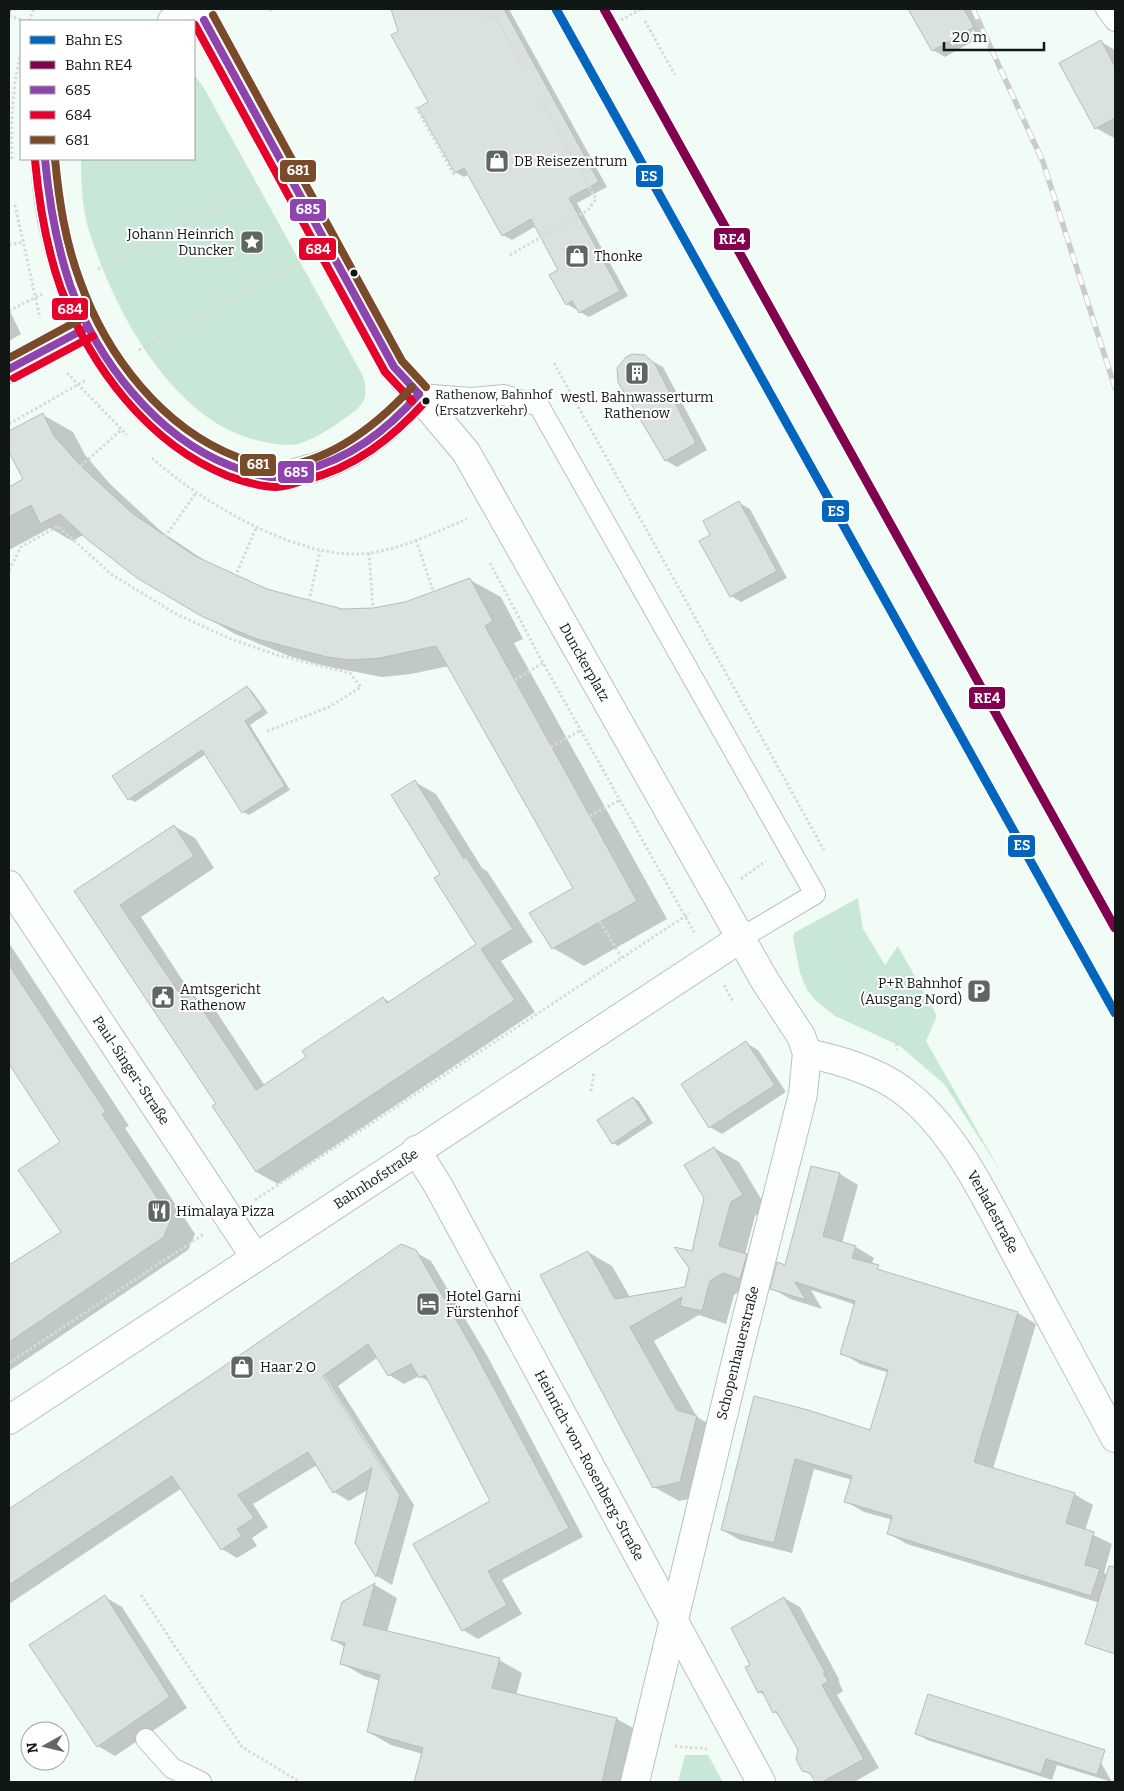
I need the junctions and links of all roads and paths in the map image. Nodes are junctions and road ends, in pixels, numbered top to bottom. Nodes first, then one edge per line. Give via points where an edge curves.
1 (640, 9) edge
2 (1106, 9) edge
3 (202, 14) edge
4 (9, 16) edge
5 (22, 20) edge
6 (176, 20) edge
7 (621, 20) dead end
8 (486, 21) dead end
9 (645, 21) dead end
10 (1115, 21) edge
11 (525, 70) dead end
12 (675, 75) dead end
13 (9, 88) edge
14 (14, 89) dead end
15 (541, 99) dead end
16 (416, 107) dead end
17 (45, 160) edge
18 (288, 174) junction
19 (454, 175) dead end
20 (23, 242) dead end
21 (9, 245) edge
22 (328, 249) junction
23 (510, 255) dead end
24 (69, 282) junction
25 (9, 311) edge
26 (88, 327) junction
27 (554, 363) dead end
28 (111, 365) junction
29 (9, 369) edge
30 (419, 394) junction
31 (9, 424) edge
32 (121, 430) dead end
33 (81, 466) dead end
34 (196, 493) dead end
35 (256, 528) dead end
36 (165, 537) dead end
37 (416, 540) dead end
38 (320, 551) dead end
39 (369, 553) dead end
40 (9, 570) edge
41 (235, 576) dead end
42 (434, 593) dead end
43 (309, 601) dead end
44 (373, 608) dead end
45 (543, 663) dead end
46 (515, 680) dead end
47 (581, 730) dead end
48 (265, 732) dead end
49 (552, 746) dead end
50 (620, 800) dead end
51 (590, 816) dead end
52 (826, 853) dead end
53 (768, 860) dead end
54 (740, 880) dead end
55 (9, 885) edge
56 (815, 894) junction
57 (685, 916) dead end
58 (600, 922) dead end
59 (741, 938) junction
60 (622, 958) junction
61 (807, 1053) junction
62 (903, 1090) junction
63 (416, 1150) junction
64 (230, 1216) junction
65 (255, 1257) junction
66 (9, 1363) edge
67 (9, 1420) edge
68 (1115, 1438) edge
69 (140, 1595) dead end
70 (674, 1619) junction
71 (146, 1738) dead end
72 (644, 1744) junction
73 (711, 1749) dead end
74 (200, 1782) edge
75 (300, 1782) edge
76 (635, 1782) edge
77 (762, 1782) edge

1 - 7 path
2 - 10 lane
3 - 6 street, Dunckerplatz
3 - 18 street, Dunckerplatz
4 - 5 path
8 - 11 path via 495,16
9 - 12 path
13 - 14 path
15 - 23 path via 596,199 588,210
16 - 19 path
17 - 24 street via 50,214
18 - 22 street, Dunckerplatz
18 - 24 path
20 - 21 path
22 - 28 path
22 - 30 street, Dunckerplatz via 394,367
24 - 25 path
24 - 26 street
26 - 28 street
26 - 29 street
27 - 52 path
28 - 30 street via 181,439 226,465 274,477 318,468 359,448 396,421
28 - 31 path
30 - 56 lane via 471,398 504,395 539,406
30 - 59 street, Dunckerplatz via 466,452
32 - 33 path
34 - 36 path
35 - 41 path
37 - 42 path
38 - 43 path
39 - 44 path
40 - 48 path via 21,547 58,526 111,574 178,615 230,639 277,655 350,673 361,687 329,708
45 - 46 path
47 - 49 path
50 - 51 path
53 - 54 path
55 - 64 street, Paul-Singer-Straße
56 - 59 lane
56 - 62 path via 896,1041
57 - 60 path
58 - 60 path
59 - 61 street, Schopenhauerstraße via 764,981 801,1036
59 - 63 street, Bahnhofstraße
60 - 64 path
61 - 62 street, Verladestraße via 835,1059 882,1077
61 - 70 street, Schopenhauerstraße via 803,1094
62 - 68 street, Verladestraße via 932,1119 968,1167
63 - 65 street, Bahnhofstraße
63 - 70 street, Heinrich-von-Rosenberg-Straße via 440,1187
64 - 65 street, Paul-Singer-Straße
64 - 66 path
65 - 67 street, Bahnhofstraße
69 - 75 path via 242,1747
70 - 72 street, Schopenhauerstraße
70 - 77 street, Heinrich-von-Rosenberg-Straße
71 - 74 lane via 172,1768
72 - 73 path
72 - 76 street, Schopenhauerstraße

